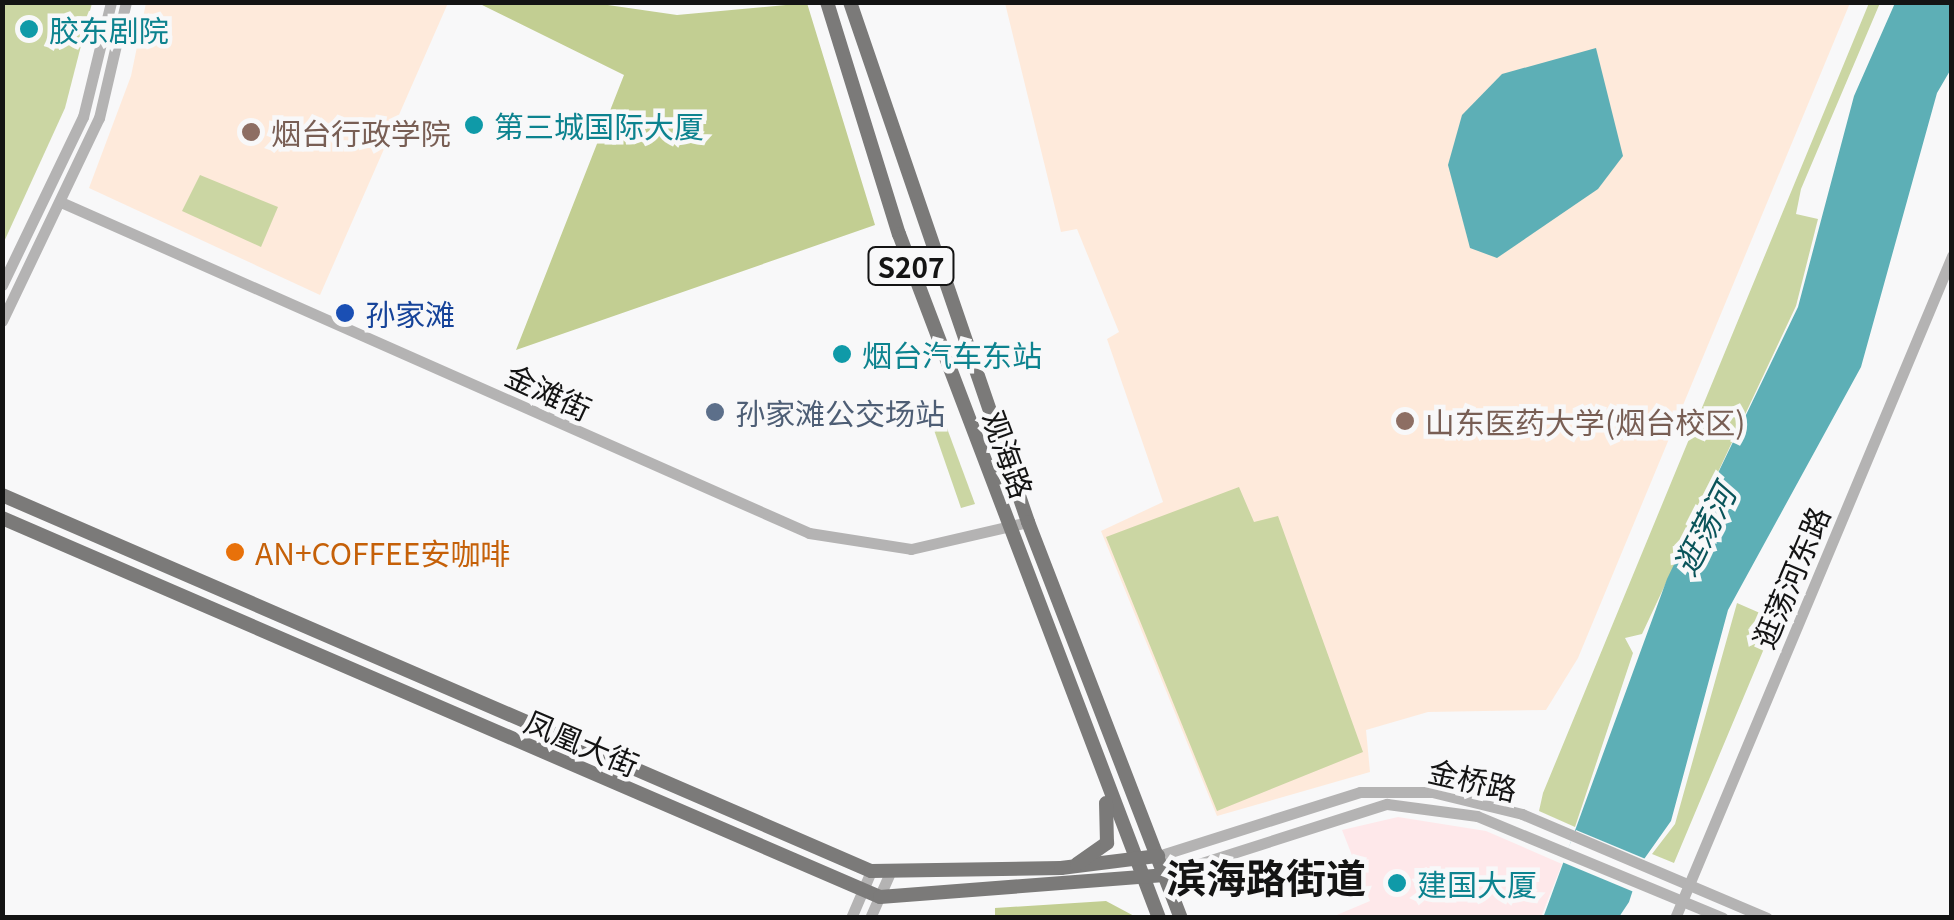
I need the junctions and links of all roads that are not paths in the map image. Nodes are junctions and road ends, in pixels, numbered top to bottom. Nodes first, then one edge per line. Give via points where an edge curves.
1 (111, 2) edge
2 (126, 2) edge
3 (826, 2) edge
4 (850, 2) edge
5 (63, 203) junction
6 (1952, 256) edge
7 (2, 284) edge
8 (2, 321) edge
9 (2, 495) edge
10 (2, 518) edge
11 (1028, 522) junction
12 (1007, 526) junction
13 (244, 602) junction
14 (230, 620) junction
15 (493, 710) junction
16 (485, 731) junction
17 (1102, 782) junction
18 (813, 846) junction
19 (1158, 856) junction
20 (1138, 860) junction
21 (807, 868) junction
22 (1067, 868) junction
23 (871, 871) junction
24 (890, 875) junction
25 (1164, 875) junction
26 (1145, 881) junction
27 (1690, 884) junction
28 (863, 891) junction
29 (880, 897) junction
30 (1682, 901) junction
31 (851, 918) edge
32 (870, 918) edge
33 (1159, 918) edge
34 (1181, 918) edge
35 (1675, 918) edge
36 (1722, 918) edge
37 (1767, 918) edge

1 - 7 street via 83,117
2 - 5 street via 105,100
3 - 12 main road, 观海路 / S207 via 898,234
4 - 11 main road, 观海路 / S207
5 - 8 street
5 - 12 street, 金滩街 via 809,533 910,550
6 - 27 street, 逛荡河东路
9 - 13 main road, 凤凰大街
10 - 14 main road, 凤凰大街
11 - 12 street, 金滩街
11 - 19 main road, 观海路 / S207
12 - 17 main road, 观海路 / S207
13 - 14 main road via 266,624
13 - 15 main road, 凤凰大街
14 - 16 main road, 凤凰大街
15 - 16 main road via 472,705 464,713
15 - 18 main road, 凤凰大街
16 - 21 main road, 凤凰大街
17 - 20 main road, 观海路 / S207
17 - 22 main road via 1107,842
18 - 21 main road via 785,850
18 - 23 main road, 凤凰大街
19 - 20 main road, 凤凰大街
19 - 25 main road, 观海路 / S207
19 - 27 street, 金桥路 via 1326,800 1399,789 1480,801
20 - 22 main road, 凤凰大街
20 - 26 main road, 观海路 / S207
21 - 28 main road, 凤凰大街
22 - 24 main road, 凤凰大街
23 - 24 main road, 凤凰大街
23 - 28 street
24 - 29 street
25 - 26 main road, 凤凰大街
25 - 30 street, 金桥路 via 1387,804 1477,816
25 - 34 main road, 观海路 / S207
26 - 29 main road, 凤凰大街
26 - 33 main road, 观海路 / S207
27 - 30 street, 逛荡河东路
27 - 37 street, 金桥路
28 - 29 main road, 凤凰大街
28 - 31 street
29 - 32 street
30 - 35 street, 逛荡河东路
30 - 36 street, 金桥路

